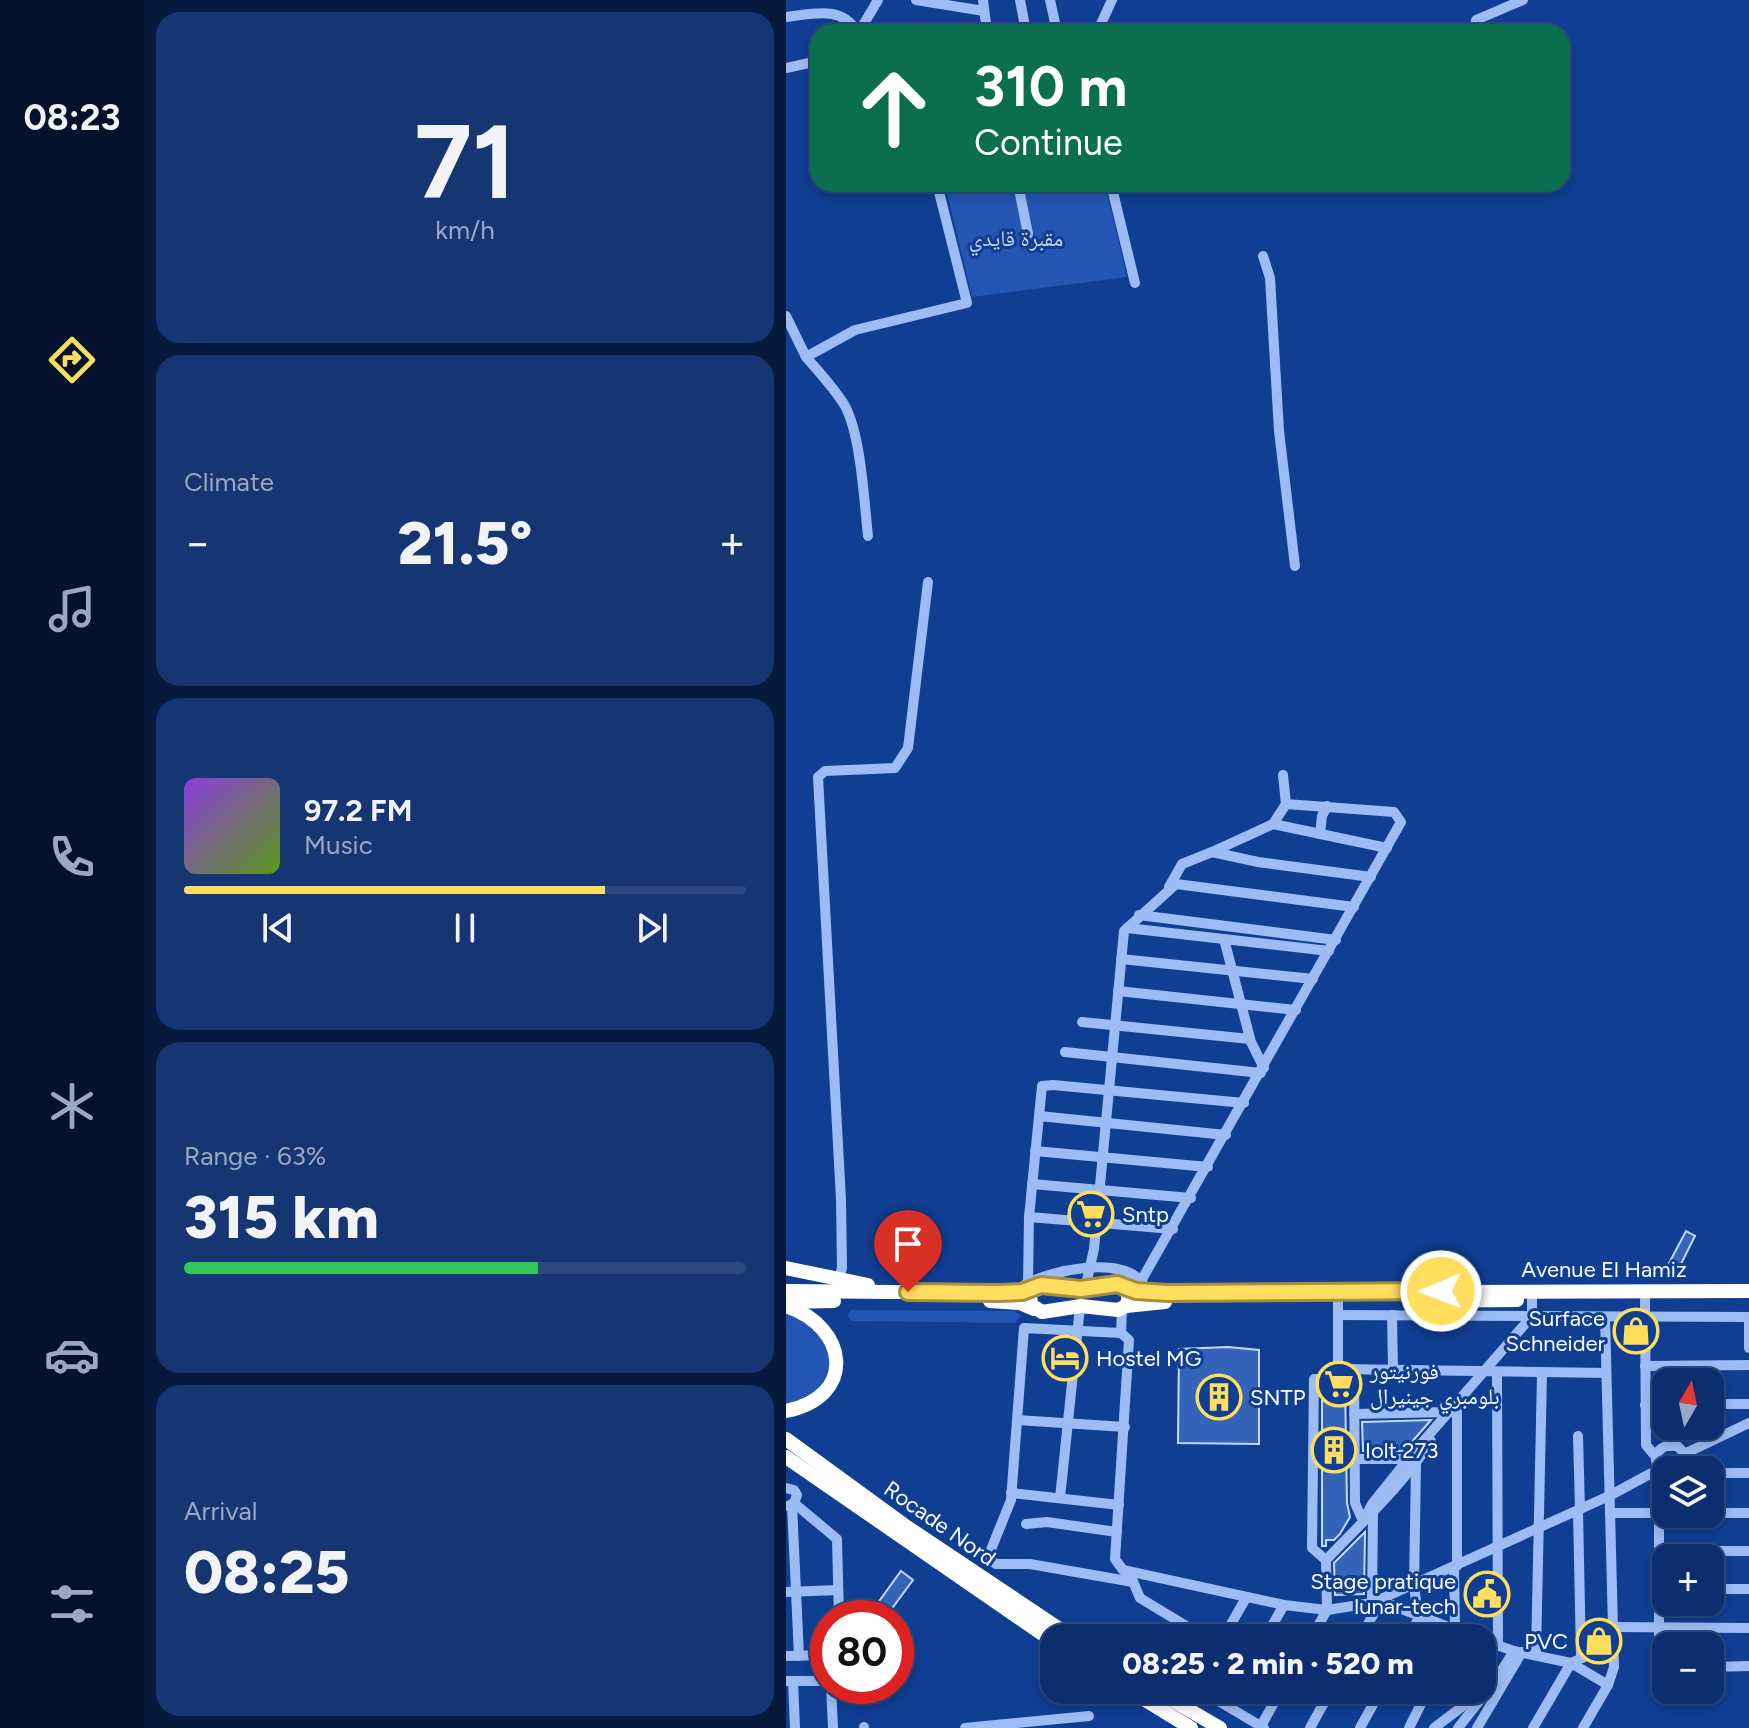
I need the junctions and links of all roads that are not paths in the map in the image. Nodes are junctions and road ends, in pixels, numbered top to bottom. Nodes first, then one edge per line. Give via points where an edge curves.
1 (878, 0) edge
2 (916, 0) edge
3 (1020, 0) edge
4 (1050, 0) edge
5 (1112, 0) edge
6 (1523, 0) edge
7 (984, 5) edge
8 (786, 17) edge
9 (852, 24) edge
10 (863, 24) edge
11 (1024, 24) edge
12 (1055, 24) edge
13 (1101, 24) edge
14 (1475, 24) edge
15 (810, 63) edge
16 (786, 68) edge
17 (939, 192) edge
18 (1020, 192) edge
19 (1113, 192) edge
20 (1028, 234) dead end
21 (1263, 256) dead end
22 (1135, 283) dead end
23 (786, 316) edge
24 (806, 357) junction
25 (868, 536) dead end
26 (1295, 566) dead end
27 (928, 582) dead end
28 (1283, 775) dead end
29 (1286, 804) junction
30 (1327, 806) junction
31 (1273, 824) junction
32 (1320, 834) junction
33 (1387, 848) junction
34 (1212, 852) junction
35 (1371, 877) junction
36 (1168, 889) junction
37 (1354, 907) junction
38 (1139, 915) junction
39 (1127, 928) junction
40 (1224, 939) junction
41 (1336, 940) junction
42 (1329, 951) junction
43 (1121, 959) junction
44 (1233, 971) junction
45 (1313, 979) junction
46 (1118, 991) junction
47 (1241, 1005) junction
48 (1296, 1010) junction
49 (1082, 1022) dead end
50 (1114, 1025) junction
51 (1250, 1039) junction
52 (1065, 1052) dead end
53 (1111, 1057) junction
54 (1262, 1071) junction
55 (1107, 1090) junction
56 (1244, 1103) junction
57 (1039, 1116) junction
58 (1104, 1123) junction
59 (1226, 1135) junction
60 (1035, 1151) junction
61 (1101, 1157) junction
62 (1208, 1167) junction
63 (1032, 1184) junction
64 (1099, 1190) junction
65 (1191, 1198) junction
66 (1029, 1217) junction
67 (1096, 1222) junction
68 (1173, 1229) junction
69 (786, 1268) edge
70 (1089, 1269) junction
71 (839, 1279) junction
72 (1031, 1285) junction
73 (1123, 1286) junction
74 (1144, 1287) junction
75 (1085, 1289) junction
76 (786, 1291) edge
77 (1749, 1291) edge
78 (908, 1292) junction
79 (1532, 1300) junction
80 (1645, 1300) junction
81 (1749, 1300) edge
82 (1023, 1301) junction
83 (786, 1304) edge
84 (1080, 1307) junction
85 (1124, 1307) junction
86 (1338, 1308) junction
87 (1392, 1315) junction
88 (1532, 1316) junction
89 (1605, 1317) junction
90 (1644, 1317) junction
91 (1749, 1317) edge
92 (1024, 1328) junction
93 (1077, 1331) junction
94 (1118, 1333) junction
95 (1749, 1348) edge
96 (1749, 1365) edge
97 (1645, 1366) junction
98 (1339, 1369) junction
99 (1354, 1369) junction
100 (1393, 1369) junction
101 (1492, 1372) junction
102 (1606, 1373) junction
103 (1542, 1374) junction
104 (1724, 1404) edge
105 (1749, 1404) edge
106 (1645, 1405) junction
107 (1652, 1405) edge
108 (1453, 1408) junction
109 (786, 1411) edge
110 (1354, 1414) junction
111 (1017, 1420) junction
112 (1067, 1423) junction
113 (1749, 1423) edge
114 (1125, 1427) junction
115 (1578, 1436) dead end
116 (786, 1439) edge
117 (1684, 1454) joint
118 (1655, 1456) edge
119 (1657, 1456) edge
120 (788, 1459) edge
121 (1354, 1459) junction
122 (1412, 1462) junction
123 (1724, 1473) edge
124 (1749, 1473) edge
125 (1652, 1476) edge
126 (786, 1488) edge
127 (1011, 1493) junction
128 (1609, 1496) junction
129 (1060, 1498) junction
130 (791, 1505) edge
131 (1119, 1505) junction
132 (1579, 1510) junction
133 (1610, 1513) junction
134 (1652, 1513) edge
135 (1724, 1513) edge
136 (1749, 1513) edge
137 (1368, 1517) junction
138 (1026, 1524) dead end
139 (1538, 1529) junction
140 (1117, 1532) junction
141 (1496, 1548) junction
142 (790, 1550) edge
143 (1724, 1551) edge
144 (1749, 1551) edge
145 (1326, 1560) junction
146 (1456, 1566) junction
147 (1132, 1578) junction
148 (1414, 1586) junction
149 (1724, 1589) edge
150 (1749, 1589) edge
151 (838, 1590) junction
152 (798, 1591) junction
153 (786, 1592) edge
154 (1246, 1598) junction
155 (838, 1600) edge
156 (1377, 1602) junction
157 (1284, 1605) junction
158 (1327, 1610) junction
159 (1419, 1615) junction
160 (1660, 1616) edge
161 (1052, 1624) edge
162 (1183, 1624) edge
163 (1231, 1624) edge
164 (1273, 1624) edge
165 (1319, 1624) edge
166 (1367, 1624) edge
167 (1415, 1624) edge
168 (1438, 1624) edge
169 (1457, 1624) edge
170 (1613, 1627) junction
171 (1659, 1627) junction
172 (1749, 1628) edge
173 (1040, 1632) edge
174 (1659, 1632) edge
175 (1614, 1644) junction
176 (1498, 1646) joint
177 (1518, 1651) junction
178 (1536, 1654) junction
179 (786, 1656) edge
180 (799, 1656) junction
181 (810, 1656) edge
182 (1576, 1659) junction
183 (1749, 1666) edge
184 (1724, 1667) edge
185 (1496, 1680) edge
186 (789, 1681) edge
187 (810, 1683) edge
188 (1608, 1685) junction
189 (831, 1704) edge
190 (1152, 1704) edge
191 (1179, 1704) edge
192 (1224, 1704) edge
193 (1274, 1704) edge
194 (1323, 1704) edge
195 (1373, 1704) edge
196 (1421, 1704) edge
197 (1465, 1704) edge
198 (1477, 1704) edge
199 (1227, 1706) joint
200 (1089, 1716) dead end
201 (792, 1721) edge
202 (1263, 1727) edge
203 (833, 1728) edge
204 (965, 1728) edge
205 (1191, 1728) edge
206 (1220, 1728) edge
207 (1310, 1728) edge
208 (1360, 1728) edge
209 (1409, 1728) edge
210 (1434, 1728) edge
211 (1458, 1728) edge
212 (1477, 1728) edge
213 (1533, 1728) edge
214 (1583, 1728) edge

1 - 10 street
2 - 7 street
3 - 11 street
4 - 12 street
5 - 13 street
6 - 14 street
8 - 9 street via 829,12
15 - 16 street
17 - 24 street via 967,303 855,330
18 - 20 street
19 - 22 street
21 - 26 street via 1270,278 1279,431
23 - 24 street
24 - 25 street via 849,415
27 - 71 street via 908,748 895,768 825,771 818,777 841,1200
28 - 29 street
29 - 30 street
29 - 31 street
30 - 32 street
30 - 33 street via 1394,812 1401,822
31 - 32 street
31 - 34 street
32 - 33 street
33 - 35 street
34 - 35 street
34 - 36 street via 1182,864
35 - 37 street
36 - 37 street via 1193,885
36 - 38 street
37 - 41 street
38 - 39 street
38 - 41 street
39 - 40 street
39 - 43 street
40 - 42 street
40 - 44 street
41 - 42 street
42 - 45 street
43 - 44 street
43 - 46 street
44 - 45 street
44 - 47 street
45 - 48 street
46 - 47 street
46 - 50 street
47 - 48 street
47 - 51 street
48 - 54 street
49 - 50 street
50 - 51 street
50 - 53 street
51 - 54 street
52 - 53 street
53 - 54 street
53 - 55 street
54 - 56 street
55 - 56 street
55 - 57 street via 1042,1086
55 - 58 street
56 - 59 street
57 - 58 street
57 - 60 street
58 - 59 street
58 - 61 street
59 - 62 street
60 - 61 street
60 - 63 street
61 - 62 street
61 - 64 street
62 - 65 street
63 - 64 street
63 - 66 street
64 - 65 street
64 - 67 street
65 - 68 street
66 - 67 street
66 - 72 street
67 - 68 street
67 - 70 street
68 - 74 street
69 - 71 highway
70 - 72 street via 1057,1272
70 - 74 street via 1121,1270
70 - 75 street
71 - 78 highway
72 - 75 highway, Avenue El Hamiz
72 - 82 street
72 - 82 highway via 1029,1299
73 - 74 highway, Avenue El Hamiz
73 - 75 highway, Avenue El Hamiz
73 - 85 highway via 1129,1296
74 - 77 highway, Avenue El Hamiz
76 - 78 highway
78 - 82 highway
79 - 80 highway
79 - 86 highway
79 - 88 street
80 - 81 highway
80 - 90 street
82 - 83 highway
82 - 84 highway via 1042,1312
82 - 92 street
83 - 109 highway via 823,1326 837,1362 823,1395 808,1406
84 - 85 highway
84 - 93 street
85 - 86 highway via 1145,1302
85 - 94 street
86 - 87 street
86 - 98 street
87 - 88 street
87 - 100 street
88 - 89 street
88 - 101 street
89 - 90 street
89 - 102 street
90 - 91 street
90 - 97 street
91 - 95 street
92 - 93 street
92 - 111 street
93 - 94 street
93 - 112 street
94 - 114 street via 1130,1343
96 - 97 street
97 - 106 street
98 - 99 street
98 - 145 street via 1338,1379 1314,1379 1312,1548
99 - 100 street
99 - 110 street
100 - 101 street
101 - 103 street
101 - 108 street
101 - 141 street
102 - 103 street
102 - 128 street
103 - 139 street
104 - 105 street
106 - 107 street
106 - 118 street via 1646,1445
108 - 110 street
108 - 122 street
108 - 146 street
110 - 121 street
111 - 112 street
111 - 127 street
112 - 114 street
112 - 129 street
113 - 117 street
114 - 131 street
115 - 132 street
116 - 161 highway, Rocade Nord
117 - 119 street via 1672,1445
120 - 173 highway, Rocade Nord
121 - 122 street
121 - 137 street via 1355,1503
122 - 137 street
122 - 148 street
123 - 124 street
125 - 128 street
126 - 130 street via 796,1492
127 - 129 street
127 - 147 street via 990,1552 993,1562
128 - 132 street
128 - 133 street
129 - 131 street
130 - 142 street
130 - 151 street via 837,1539
131 - 140 street
132 - 139 street
132 - 182 street
133 - 134 street
133 - 170 street
135 - 136 street
137 - 145 street
137 - 156 street
138 - 140 street
139 - 141 street
139 - 178 street
140 - 147 street via 1115,1559
141 - 146 street
141 - 176 street
142 - 152 street
143 - 144 street
145 - 158 street
146 - 148 street
146 - 169 street
147 - 154 street
147 - 162 street via 1140,1598
148 - 156 street
148 - 159 street
149 - 150 street
151 - 152 street
151 - 155 street
152 - 153 street
152 - 180 street
154 - 157 street
154 - 163 street
156 - 158 street
156 - 159 street
156 - 166 street
157 - 158 street
157 - 164 street
158 - 165 street
159 - 167 street
159 - 168 street
160 - 171 street
170 - 171 street
170 - 175 street
171 - 172 street
171 - 174 street
175 - 182 street
175 - 188 street
176 - 177 street
177 - 178 street
177 - 185 street
177 - 212 street
178 - 182 street
179 - 180 street
180 - 181 street
182 - 188 street
182 - 213 street
183 - 184 street
186 - 187 street
186 - 201 street
188 - 214 street
189 - 203 street
190 - 205 highway
191 - 206 highway
192 - 199 street
193 - 202 street
194 - 207 street
195 - 208 street
196 - 209 street
197 - 210 street
198 - 211 street
199 - 202 street
200 - 204 street

